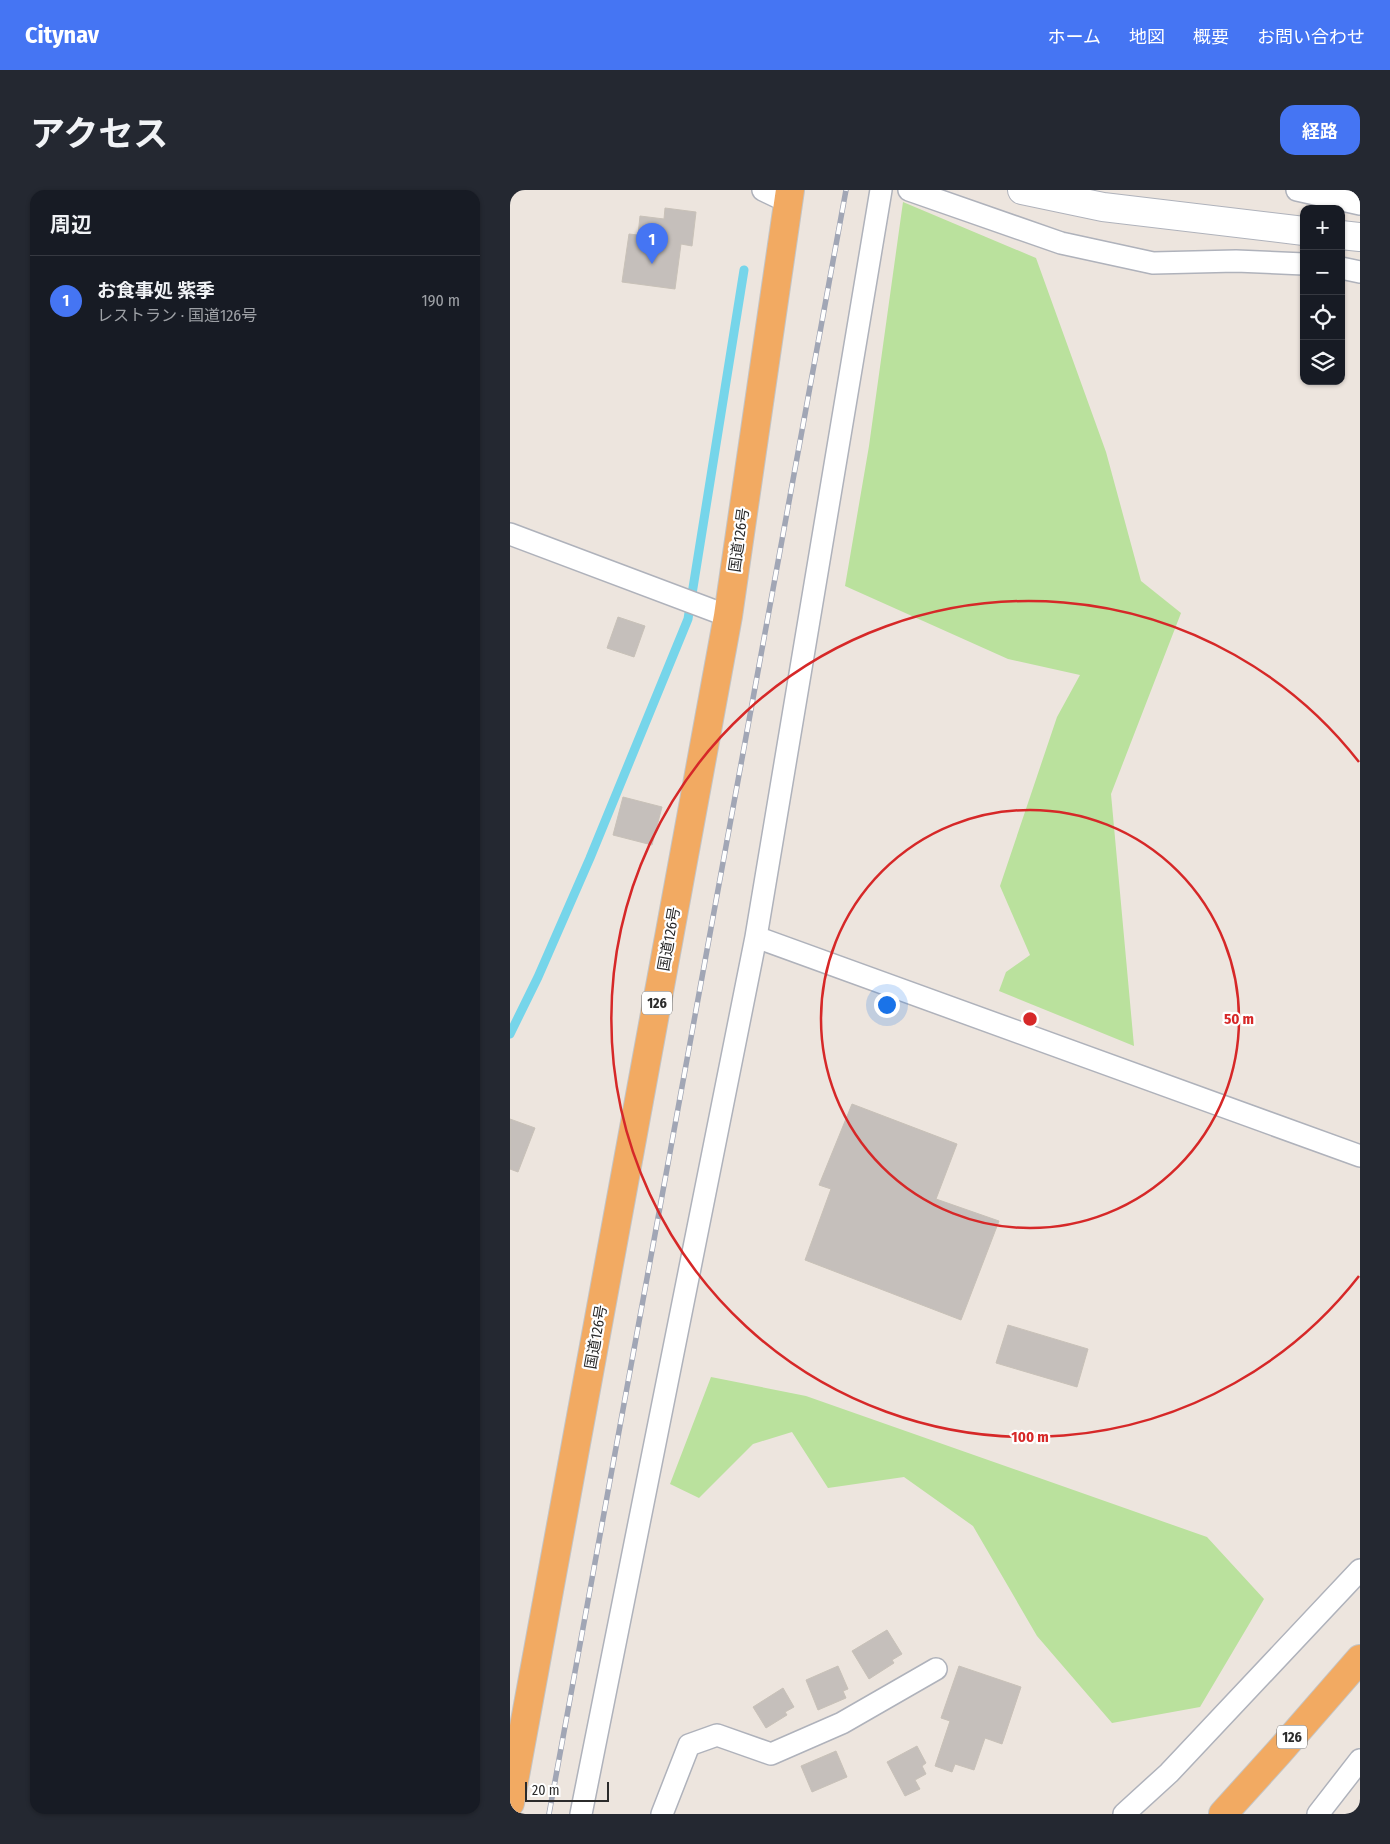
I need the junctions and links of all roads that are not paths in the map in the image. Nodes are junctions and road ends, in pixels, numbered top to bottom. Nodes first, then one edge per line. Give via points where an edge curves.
1 (762, 190) edge
2 (881, 190) edge
3 (909, 190) edge
4 (1022, 190) edge
5 (1297, 190) edge
6 (789, 196) edge
7 (1360, 204) edge
8 (1300, 230) edge
9 (1345, 235) edge
10 (1360, 237) edge
11 (1300, 264) edge
12 (1345, 269) edge
13 (1360, 272) edge
14 (510, 534) edge
15 (728, 616) junction
16 (756, 938) junction
17 (1360, 1156) edge
18 (1360, 1570) edge
19 (1360, 1658) edge
20 (936, 1669) dead end
21 (1360, 1760) edge
22 (510, 1803) edge
23 (582, 1814) edge
24 (662, 1814) edge
25 (1124, 1814) edge
26 (1223, 1814) edge
27 (1318, 1814) edge

1 - 6 street
2 - 16 street
3 - 11 street via 1061,243 1153,263
4 - 8 street via 1103,207
5 - 7 street
6 - 15 highway, 国道126号 / 126
9 - 10 street
12 - 13 street
14 - 15 street
15 - 22 highway, 国道126号 / 126
16 - 17 street
16 - 23 street
18 - 25 street via 1169,1772
19 - 26 highway, 126
20 - 24 street via 842,1723 771,1754 717,1735 689,1745
21 - 27 street

